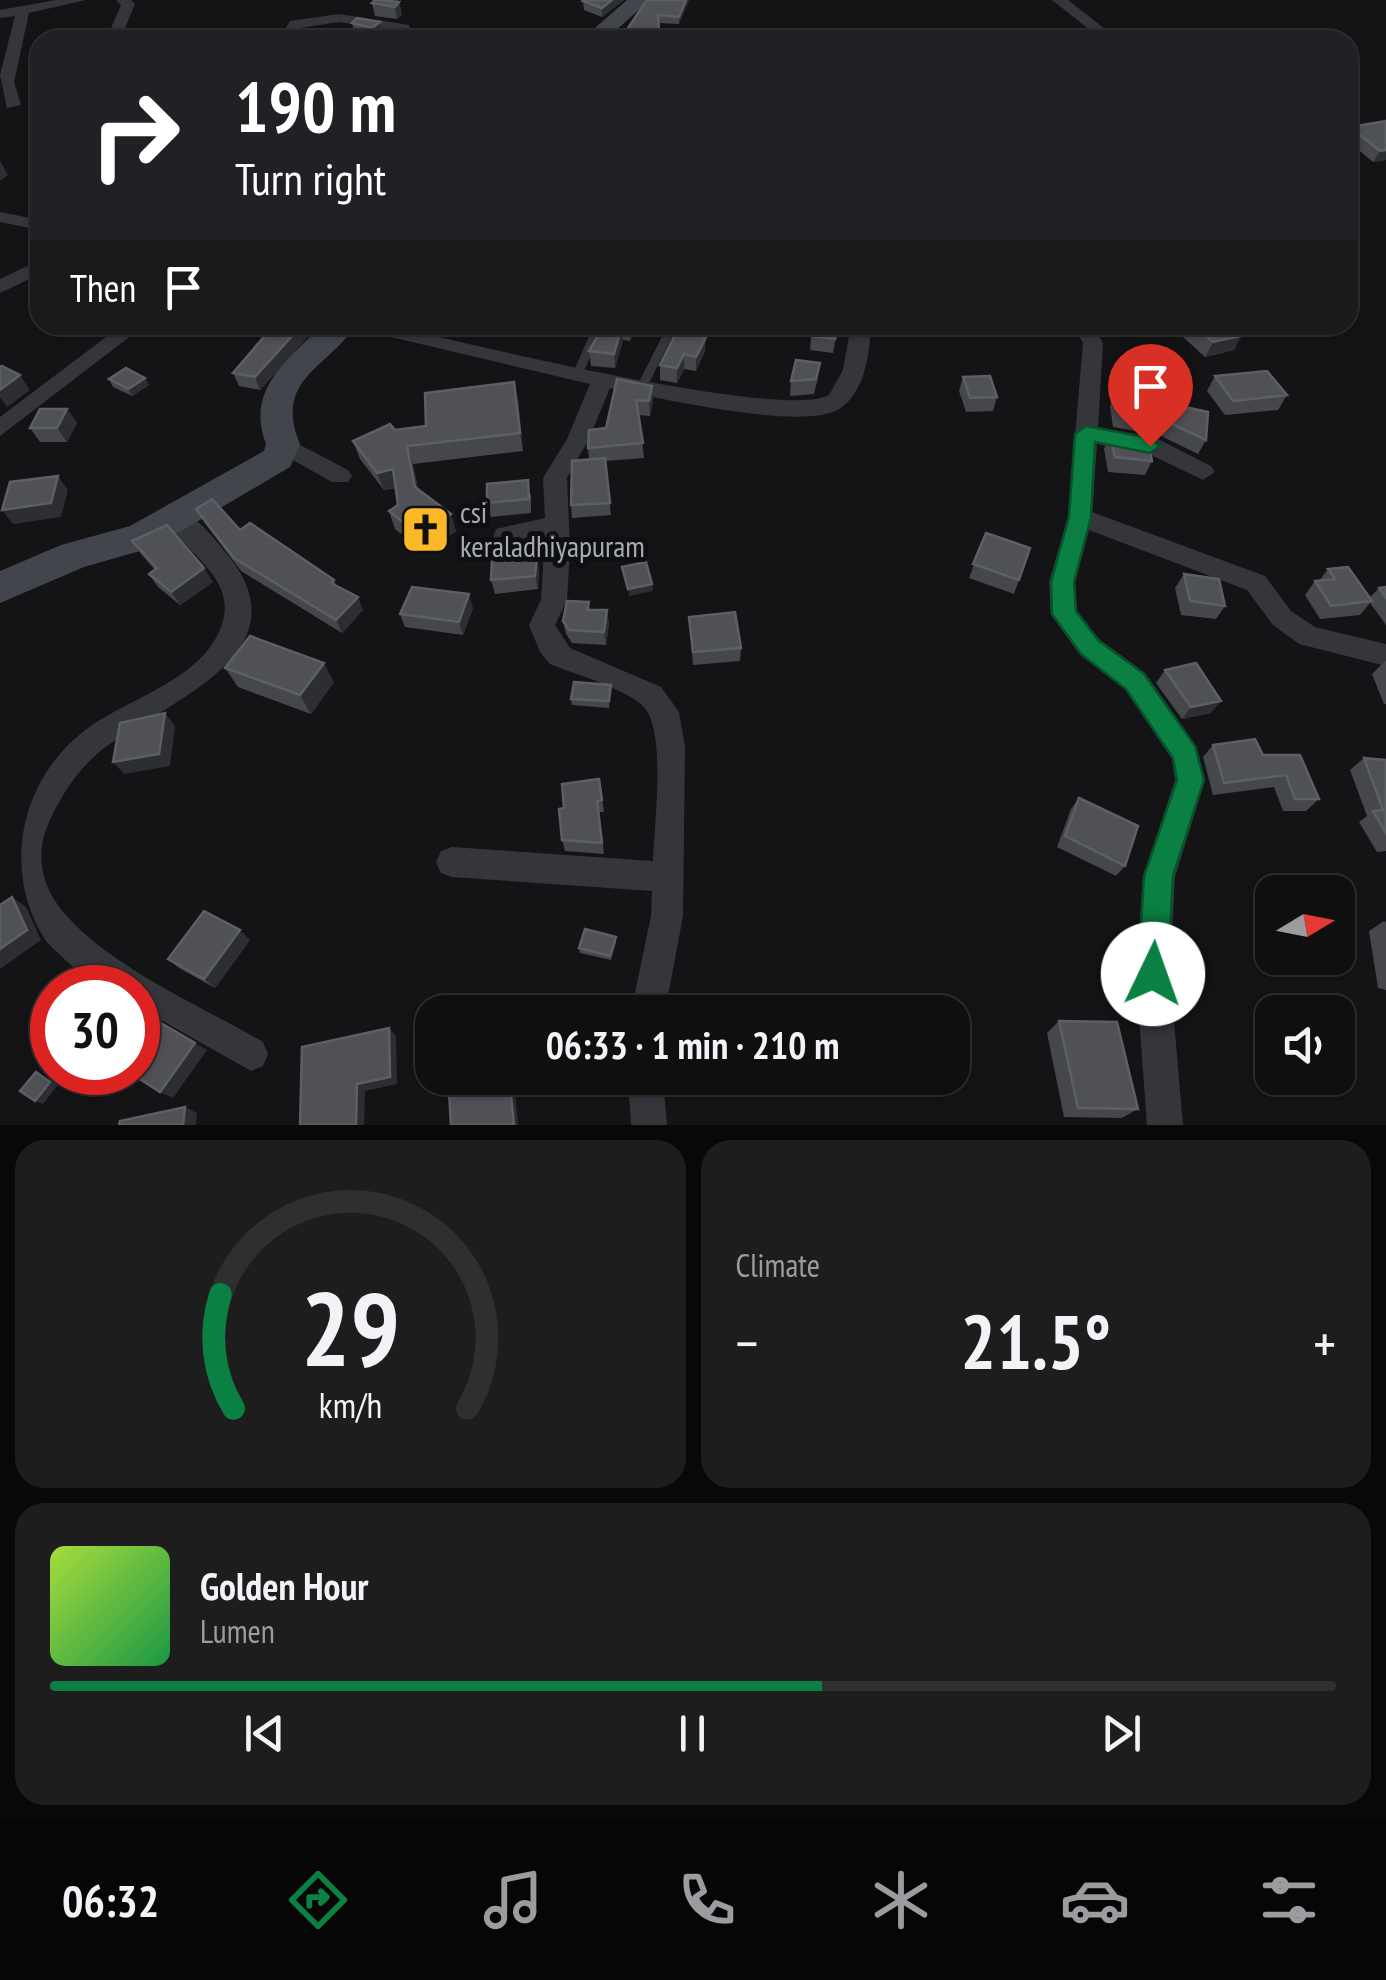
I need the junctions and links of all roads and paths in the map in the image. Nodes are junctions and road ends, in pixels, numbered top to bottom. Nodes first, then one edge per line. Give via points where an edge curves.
1 (79, 0) edge
2 (123, 0) edge
3 (640, 0) edge
4 (1059, 0) edge
5 (23, 10) junction
6 (0, 14) edge
7 (117, 30) edge
8 (292, 30) edge
9 (404, 30) edge
10 (604, 30) edge
11 (1098, 30) edge
12 (13, 104) dead end
13 (0, 217) edge
14 (30, 223) edge
15 (30, 271) edge
16 (0, 286) edge
17 (123, 335) edge
18 (331, 335) edge
19 (409, 335) edge
20 (597, 335) edge
21 (668, 335) edge
22 (861, 335) edge
23 (1089, 335) edge
24 (591, 376) junction
25 (642, 386) junction
26 (0, 428) edge
27 (1086, 434) junction
28 (283, 444) junction
29 (1203, 472) dead end
30 (340, 476) dead end
31 (1080, 517) junction
32 (176, 518) junction
33 (557, 524) junction
34 (508, 556) edge
35 (0, 588) edge
36 (1386, 655) edge
37 (452, 862) dead end
38 (668, 876) junction
39 (651, 995) edge
40 (251, 1054) dead end
41 (647, 1095) edge
42 (649, 1125) edge
43 (1166, 1125) edge

1 - 5 street
2 - 7 street via 128,4
3 - 10 street
4 - 11 street
5 - 6 street
5 - 12 street via 6,82
8 - 9 street via 339,18
13 - 14 street
15 - 16 street
17 - 26 street
18 - 28 street via 277,396 272,420
19 - 24 street
20 - 24 lane
21 - 25 lane
22 - 25 street via 845,389 816,410
23 - 27 street via 1094,343
24 - 25 street
24 - 33 street via 578,439 555,478
27 - 29 street via 1150,446
27 - 31 street
28 - 30 street
28 - 32 street via 278,458 255,474
31 - 36 street via 1256,582 1282,618 1308,636
31 - 43 street via 1062,582 1064,614 1090,647 1135,681 1186,755 1190,780 1158,876 1153,974
32 - 35 street
32 - 40 street via 234,583 238,610 227,641 176,692 88,744 59,776 26,848 28,878 62,935
33 - 34 street via 505,536
33 - 38 street via 554,600 542,626 548,644 560,656 651,695 665,712 671,746
37 - 38 street
38 - 39 street
41 - 42 street

